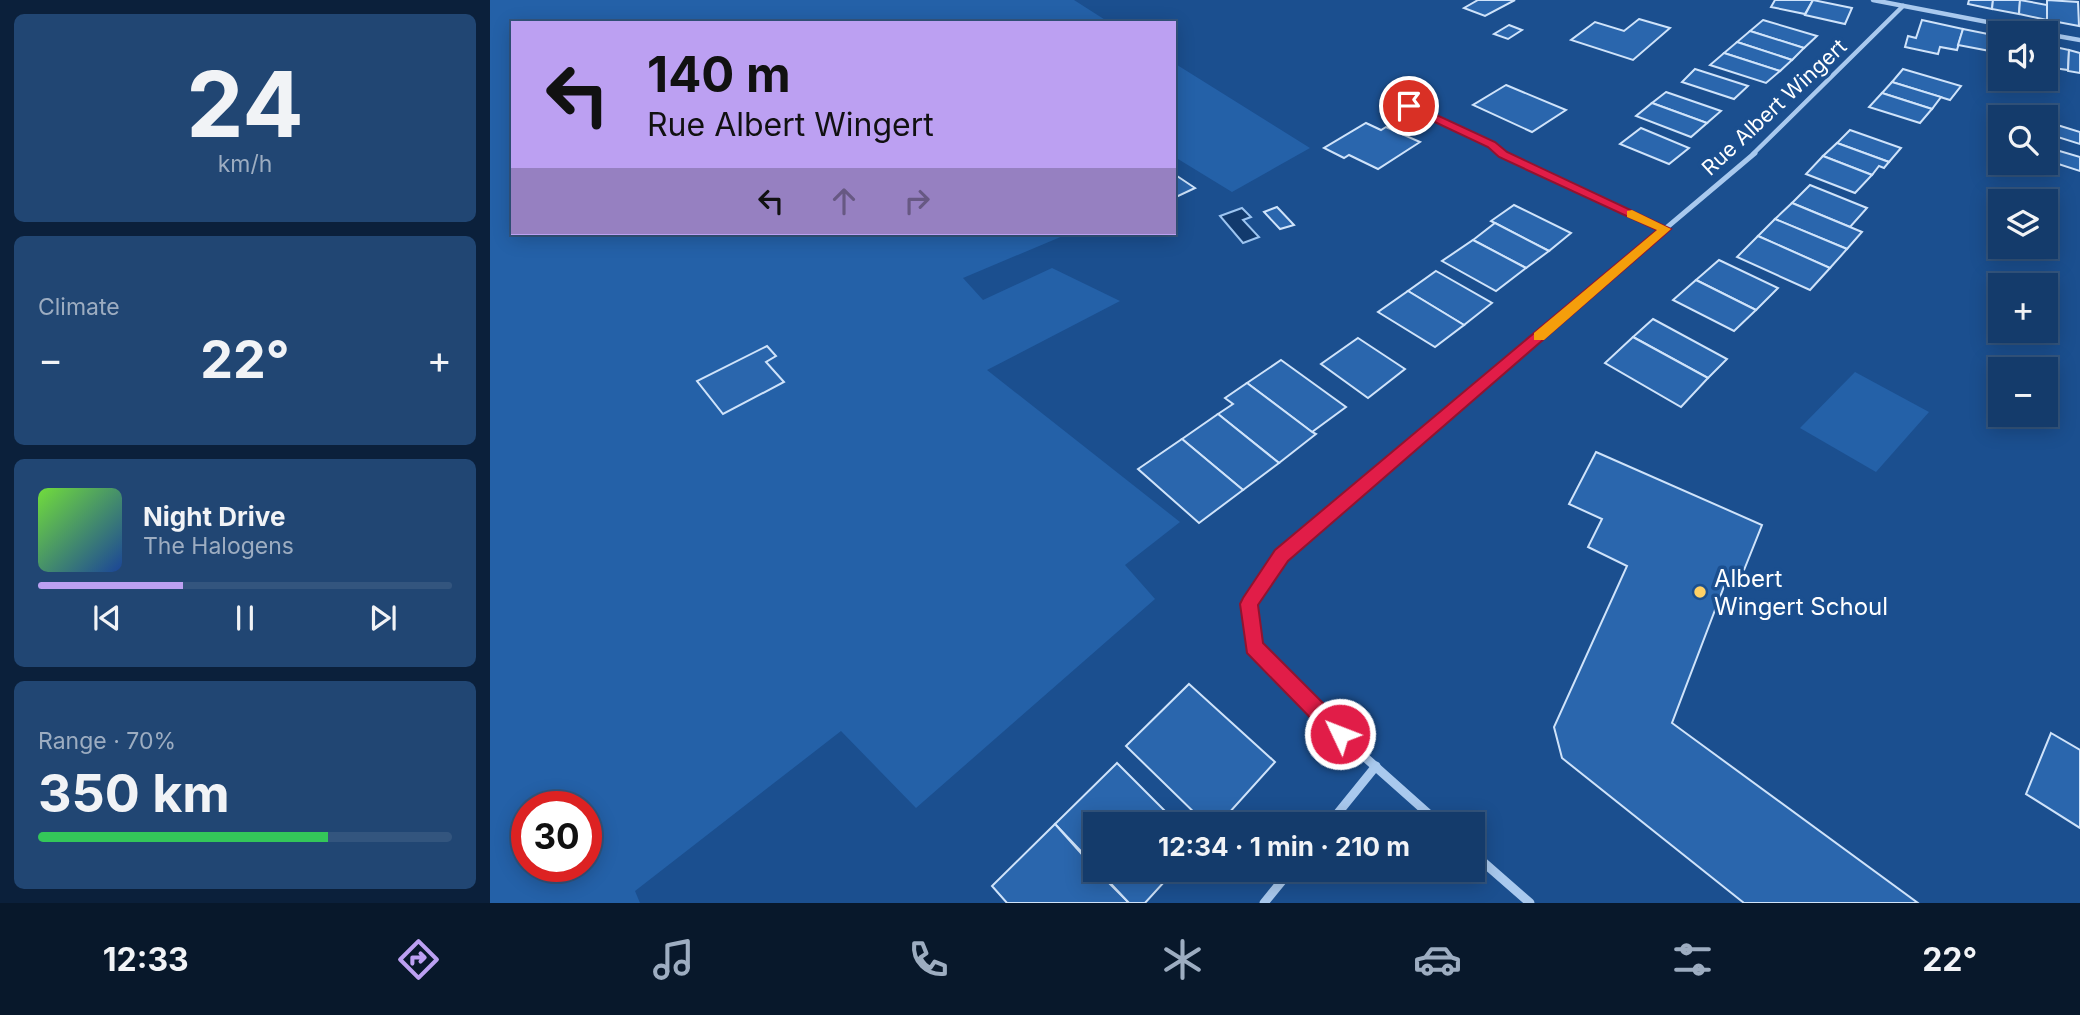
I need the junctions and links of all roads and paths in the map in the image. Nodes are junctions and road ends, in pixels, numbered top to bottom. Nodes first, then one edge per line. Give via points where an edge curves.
1 (1873, 0) edge
2 (1903, 6) junction
3 (1988, 22) edge
4 (2058, 36) edge
5 (2080, 40) edge
6 (1409, 106) dead end
7 (1665, 229) junction
8 (1376, 766) junction
9 (1339, 812) edge
10 (1427, 812) edge
11 (1485, 864) edge
12 (1281, 882) edge
13 (1264, 903) edge
14 (1530, 903) edge

1 - 2 street
2 - 3 street
2 - 7 street, Rue Albert Wingert via 1769,141
4 - 5 street
6 - 7 street
7 - 8 street, Rue Albert Wingert via 1282,555 1249,604 1254,647 1322,719
8 - 9 street
8 - 10 street, Rue Albert Wingert
11 - 14 street
12 - 13 street

